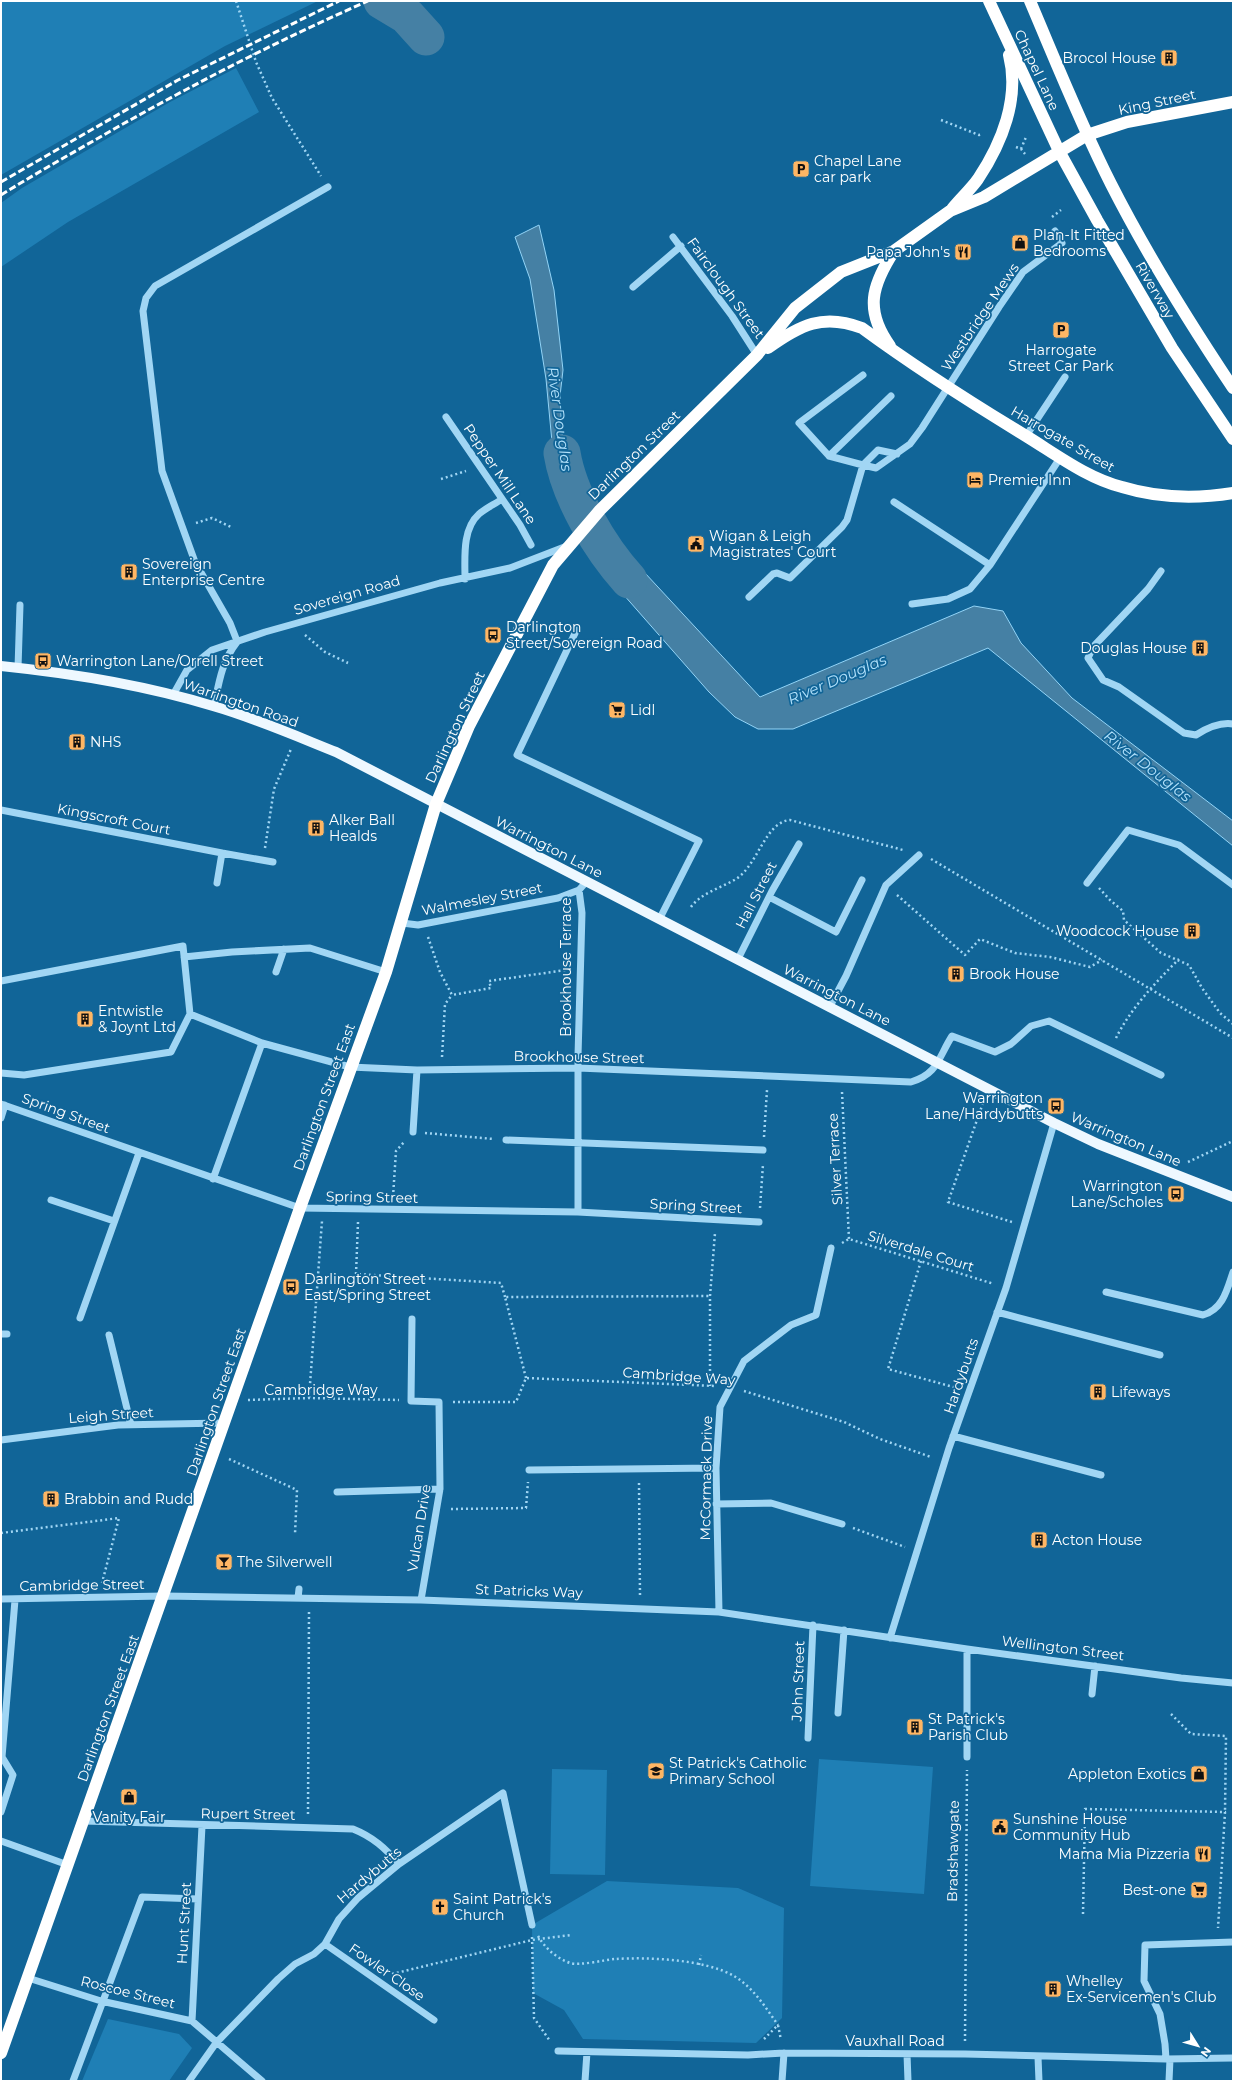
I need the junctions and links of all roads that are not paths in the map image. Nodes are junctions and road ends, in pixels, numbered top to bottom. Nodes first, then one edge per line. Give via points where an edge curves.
1 (989, 1) edge
2 (1030, 1) edge
3 (1003, 33) junction
4 (1233, 102) edge
5 (1088, 135) junction
6 (1059, 151) junction
7 (328, 187) road end
8 (950, 211) junction
9 (1055, 231) dead end
10 (673, 237) dead end
11 (681, 246) junction
12 (894, 250) junction
13 (633, 287) dead end
14 (896, 353) junction
15 (758, 355) junction
16 (863, 375) dead end
17 (1065, 377) dead end
18 (948, 387) junction
19 (1233, 388) edge
20 (891, 396) dead end
21 (446, 418) dead end
22 (1026, 436) junction
23 (1233, 439) edge
24 (897, 454) junction
25 (829, 456) junction
26 (1060, 458) junction
27 (863, 465) junction
28 (1233, 493) edge
29 (502, 499) junction
30 (894, 502) dead end
31 (531, 545) dead end
32 (568, 545) junction
33 (990, 565) junction
34 (1161, 571) dead end
35 (465, 579) junction
36 (749, 597) dead end
37 (912, 604) dead end
38 (20, 605) dead end
39 (577, 629) dead end
40 (237, 641) junction
41 (1, 666) edge
42 (18, 668) junction
43 (173, 695) junction
44 (214, 706) junction
45 (1233, 724) edge
46 (436, 804) junction
47 (1, 810) edge
48 (799, 844) dead end
49 (222, 853) junction
50 (919, 855) road end
51 (273, 862) dead end
52 (862, 880) dead end
53 (1089, 880) road end
54 (587, 881) junction
55 (217, 884) dead end
56 (1233, 885) edge
57 (579, 890) junction
58 (769, 898) junction
59 (660, 918) junction
60 (402, 923) junction
61 (284, 949) junction
62 (184, 957) junction
63 (738, 959) junction
64 (276, 972) dead end
65 (386, 972) junction
66 (1, 981) edge
67 (829, 1008) junction
68 (190, 1014) junction
69 (262, 1042) junction
70 (937, 1063) junction
71 (350, 1067) junction
72 (578, 1068) junction
73 (417, 1070) junction
74 (1, 1073) edge
75 (1161, 1075) dead end
76 (3, 1105) edge
77 (1, 1118) edge
78 (1054, 1123) junction
79 (413, 1132) road end
80 (506, 1140) road end
81 (578, 1144) junction
82 (764, 1150) dead end
83 (139, 1153) junction
84 (213, 1179) junction
85 (1233, 1197) edge
86 (51, 1200) dead end
87 (300, 1208) junction
88 (578, 1212) junction
89 (114, 1221) junction
90 (759, 1222) dead end
91 (831, 1248) road end
92 (1233, 1272) edge
93 (1106, 1292) dead end
94 (997, 1312) junction
95 (80, 1318) dead end
96 (412, 1319) dead end
97 (109, 1336) dead end
98 (1160, 1355) dead end
99 (224, 1423) junction
100 (131, 1425) junction
101 (953, 1436) junction
102 (1, 1440) edge
103 (716, 1468) junction
104 (529, 1470) road end
105 (1101, 1475) dead end
106 (440, 1489) junction
107 (337, 1492) dead end
108 (716, 1504) junction
109 (842, 1524) road end
110 (299, 1589) dead end
111 (164, 1596) junction
112 (298, 1598) junction
113 (1, 1599) edge
114 (15, 1600) junction
115 (421, 1600) junction
116 (719, 1612) junction
117 (813, 1625) junction
118 (844, 1630) junction
119 (890, 1638) junction
120 (966, 1649) junction
121 (1095, 1666) junction
122 (1233, 1683) edge
123 (1092, 1694) dead end
124 (838, 1714) dead end
125 (808, 1738) dead end
126 (2, 1757) edge
127 (967, 1757) road end
128 (1, 1812) edge
129 (84, 1821) junction
130 (202, 1826) junction
131 (1, 1841) edge
132 (399, 1864) junction
133 (68, 1865) junction
134 (198, 1899) junction
135 (532, 1925) road end
136 (1233, 1942) edge
137 (326, 1944) junction
138 (28, 1978) junction
139 (101, 2001) junction
140 (434, 2020) dead end
141 (192, 2021) junction
142 (216, 2043) junction
143 (2, 2050) edge
144 (558, 2051) road end
145 (587, 2052) junction
146 (784, 2053) junction
147 (908, 2054) junction
148 (1038, 2057) junction
149 (1233, 2058) edge
150 (1168, 2059) junction
151 (73, 2081) edge
152 (189, 2081) edge
153 (262, 2081) edge
154 (585, 2081) edge
155 (782, 2081) edge
156 (908, 2081) edge
157 (1039, 2081) edge
158 (1169, 2081) edge

1 - 3 highway, Chapel Lane
2 - 5 highway, Chapel Lane
3 - 6 highway, Chapel Lane
3 - 8 highway, Darlington Street via 1012,68 1012,93 1008,115 988,163
4 - 5 highway, King Street via 1127,122
5 - 6 highway, Darlington Street
5 - 19 highway, Riverway via 1160,275
6 - 8 highway, Darlington Street via 984,197
6 - 23 highway, Riverway via 1172,348
7 - 40 street via 155,286 146,298 144,311 162,471 196,562 230,623
8 - 12 highway, Darlington Street
9 - 18 street, Westbridge Mews via 1062,243 1023,272
10 - 11 street, Fairclough Street
11 - 13 street
11 - 15 street, Fairclough Street
12 - 14 highway, Harrogate Street via 880,272 873,298 878,325
12 - 15 highway, Darlington Street via 841,272 824,284 795,308
14 - 15 highway, Harrogate Street via 862,328 835,320 806,326 787,334
14 - 18 highway, Harrogate Street
15 - 32 highway, Darlington Street via 600,510
16 - 25 street via 799,423
17 - 22 street
18 - 22 highway, Harrogate Street
18 - 24 street via 910,444
20 - 25 street
21 - 29 street, Pepper Mill Lane
22 - 26 highway, Harrogate Street
24 - 27 street via 876,468
24 - 27 street via 878,450
25 - 27 street
26 - 28 highway, Harrogate Street via 1099,479 1143,492 1182,497
26 - 33 street
27 - 36 street via 851,511 842,527 790,578 773,574
29 - 31 street, Pepper Mill Lane
29 - 35 street via 480,513 468,530
30 - 33 street
32 - 35 street, Sovereign Road via 510,568
32 - 46 highway, Darlington Street via 549,571 468,726
33 - 37 street via 970,589 959,595
34 - 45 street via 1092,646 1088,658 1103,680 1119,687 1184,733 1196,736 1206,729 1226,723
35 - 40 street, Sovereign Road via 440,583
38 - 42 street
39 - 59 street via 518,755 700,841
40 - 43 street, Sovereign Road via 212,650 197,660 186,670
40 - 44 street via 223,666
41 - 42 main road, Warrington Road
42 - 43 main road, Warrington Road
43 - 44 main road, Warrington Road
44 - 46 main road, Warrington Road via 296,736 374,770
46 - 54 main road, Warrington Lane
46 - 60 highway, Darlington Street East
47 - 49 street, Kingscroft Court
48 - 58 street, Hall Street
49 - 51 street, Kingscroft Court
49 - 55 street
50 - 67 street via 886,885
52 - 58 street via 836,932
53 - 56 street via 1128,830 1179,845
54 - 57 street, Walmesley Street
54 - 59 main road, Warrington Lane
57 - 60 street, Walmesley Street via 558,898 418,925
57 - 72 street, Brookhouse Terrace via 582,913
58 - 63 street, Hall Street
59 - 63 main road, Warrington Lane
60 - 65 highway, Darlington Street East
61 - 62 street
61 - 64 street
61 - 65 street via 310,948
62 - 66 street via 183,946
62 - 68 street
63 - 67 main road, Warrington Lane
65 - 71 highway, Darlington Street East
67 - 70 main road, Warrington Lane
68 - 69 street, Brookhouse Street
68 - 74 street via 172,1052 24,1075
69 - 71 street, Brookhouse Street
69 - 84 street
70 - 72 street, Brookhouse Street via 928,1075 911,1082
70 - 75 street, Brookhouse Street via 952,1036 995,1052 1011,1044 1031,1026 1049,1022
70 - 78 main road, Warrington Lane
71 - 73 street, Brookhouse Street
71 - 87 highway, Darlington Street East
72 - 73 street, Brookhouse Street
72 - 81 street, Brookhouse Terrace
73 - 79 street
76 - 77 street
76 - 83 street, Spring Street
78 - 85 main road, Warrington Lane via 1105,1147
78 - 94 street, Hardybutts
80 - 81 street
81 - 82 street
81 - 88 street, Brookhouse Terrace
83 - 84 street, Spring Street
83 - 89 street
84 - 87 street, Spring Street
86 - 89 street
87 - 88 street, Spring Street
87 - 99 highway, Darlington Street East
88 - 90 street, Spring Street
89 - 95 street
91 - 103 street, McCormack Drive via 816,1315 791,1325 744,1361 720,1407
92 - 93 street via 1225,1295 1214,1312 1203,1315
94 - 98 street
94 - 101 street, Hardybutts
96 - 106 street, Vulcan Drive via 411,1400 439,1402
97 - 100 street
99 - 100 street, Leigh Street
99 - 111 highway, Darlington Street East
100 - 102 street, Leigh Street
101 - 105 street
101 - 119 street, Hardybutts
103 - 104 street
103 - 108 street, McCormack Drive
106 - 107 street
106 - 115 street, Vulcan Drive
108 - 109 street via 771,1503
108 - 116 street, McCormack Drive
110 - 112 street
111 - 112 street, St Patricks Way
111 - 114 street, Cambridge Street
111 - 129 highway, Darlington Street East
112 - 115 street, St Patricks Way
113 - 114 street, Cambridge Street
114 - 126 street
115 - 116 street, St Patricks Way
116 - 117 street, St Patricks Way
117 - 118 street, St Patricks Way
117 - 125 street, John Street
118 - 119 street, St Patricks Way
118 - 124 street
119 - 120 street, Wellington Street
120 - 121 street, Wellington Street
120 - 127 street
121 - 122 street, Wellington Street
121 - 123 street
126 - 128 street via 13,1776
129 - 130 street, Rupert Street
129 - 133 highway, Darlington Street East
130 - 132 street, Rupert Street via 354,1829 379,1843
130 - 134 street, Hunt Street
131 - 133 street
132 - 135 street, Hardybutts via 503,1793
132 - 137 street, Hardybutts via 345,1910
133 - 138 highway, Darlington Street East
134 - 139 street via 142,1897
134 - 141 street, Hunt Street
136 - 150 street via 1145,1945 1144,1981 1160,2014
137 - 140 street, Fowler Close
137 - 142 street, Hardybutts via 295,1964 278,1979
138 - 139 street, Roscoe Street
138 - 143 highway, Darlington Street East
139 - 141 street, Roscoe Street
139 - 151 street
141 - 142 street
142 - 152 street, Hardybutts
142 - 153 street
144 - 145 street, Vauxhall Road
145 - 146 street, Vauxhall Road via 748,2055
145 - 154 street
146 - 147 street, Vauxhall Road
146 - 155 street
147 - 148 street, Vauxhall Road
147 - 156 street
148 - 150 street, Vauxhall Road
148 - 157 street
149 - 150 street, Vauxhall Road
150 - 158 street

